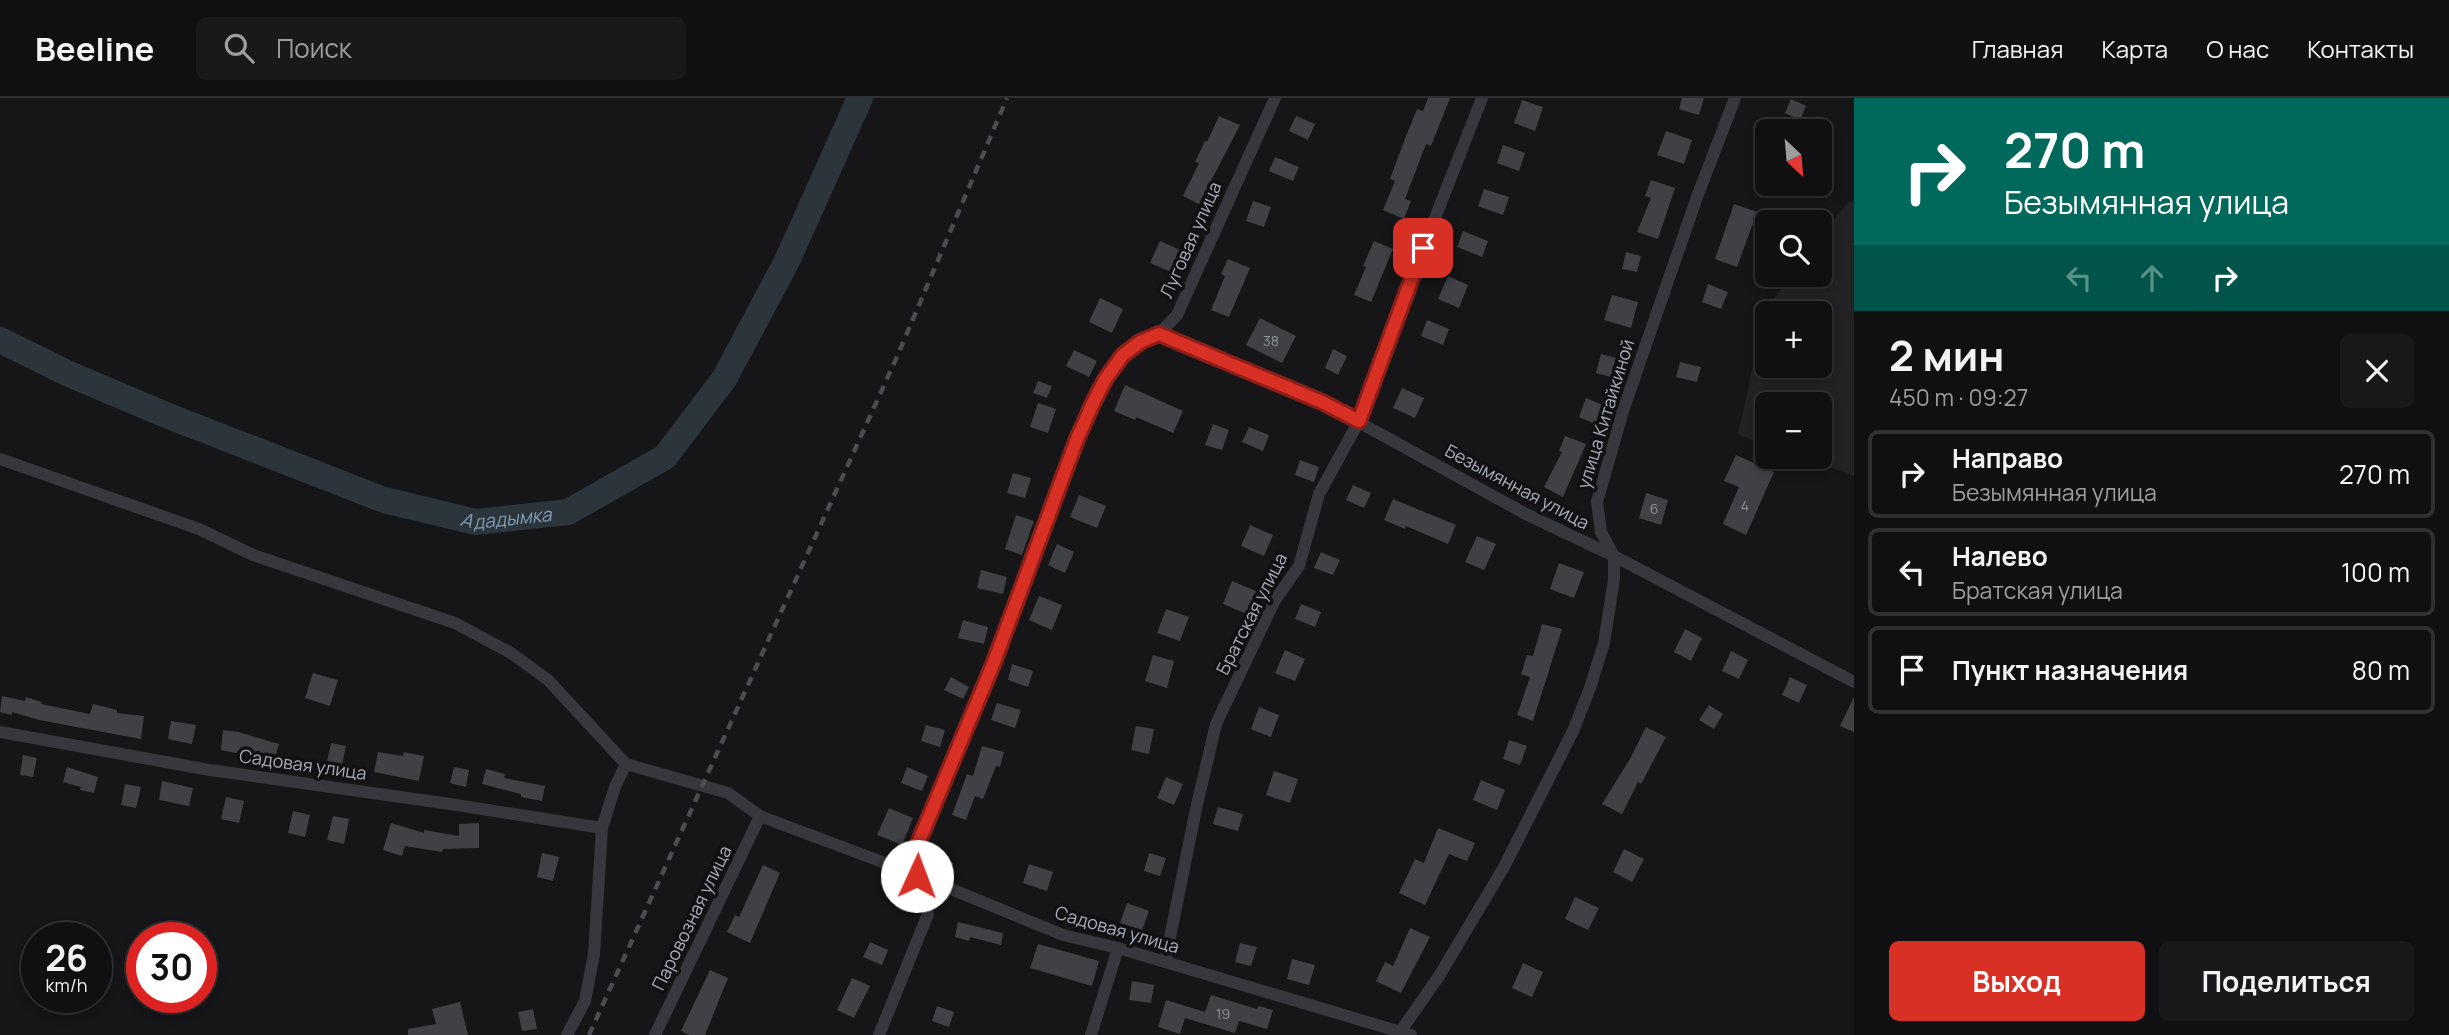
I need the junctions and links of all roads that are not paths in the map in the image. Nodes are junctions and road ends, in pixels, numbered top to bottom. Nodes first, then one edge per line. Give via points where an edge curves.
1 (1275, 98) edge
2 (1482, 98) edge
3 (1735, 98) edge
4 (1159, 334) junction
5 (1359, 421) junction
6 (0, 458) edge
7 (1614, 556) junction
8 (1854, 682) edge
9 (0, 732) edge
10 (626, 764) junction
11 (760, 816) junction
12 (602, 828) junction
13 (917, 876) junction
14 (1118, 947) junction
15 (1165, 962) junction
16 (1403, 1034) edge
17 (567, 1035) edge
18 (655, 1035) edge
19 (879, 1035) edge
20 (1091, 1035) edge

1 - 4 street, Луговая улица via 1177,315
2 - 5 street, Братская улица
3 - 7 street, улица Китайкиной via 1632,386 1597,502 1601,532
4 - 5 street, Безымянная улица
4 - 13 street, Луговая улица via 1123,355 1106,378 1077,439 994,662 912,858
5 - 7 street, Безымянная улица via 1524,513
5 - 15 street, Братская улица via 1319,494 1299,566 1275,600 1216,724
6 - 10 street via 199,529 253,555 455,623 511,653 548,680
7 - 8 street, Безымянная улица
7 - 16 street, улица Китайкиной via 1604,643 1573,732 1504,867
9 - 12 street, Садовая улица via 209,770
10 - 11 street, Садовая улица via 728,793
10 - 12 street
11 - 13 street, Садовая улица
11 - 18 street, Паровозная улица
12 - 17 street via 592,966 585,1002
13 - 14 street, Садовая улица via 1063,935
13 - 19 street, Луговая улица via 928,914
14 - 15 street, Садовая улица
14 - 20 street
15 - 16 street, Садовая улица

